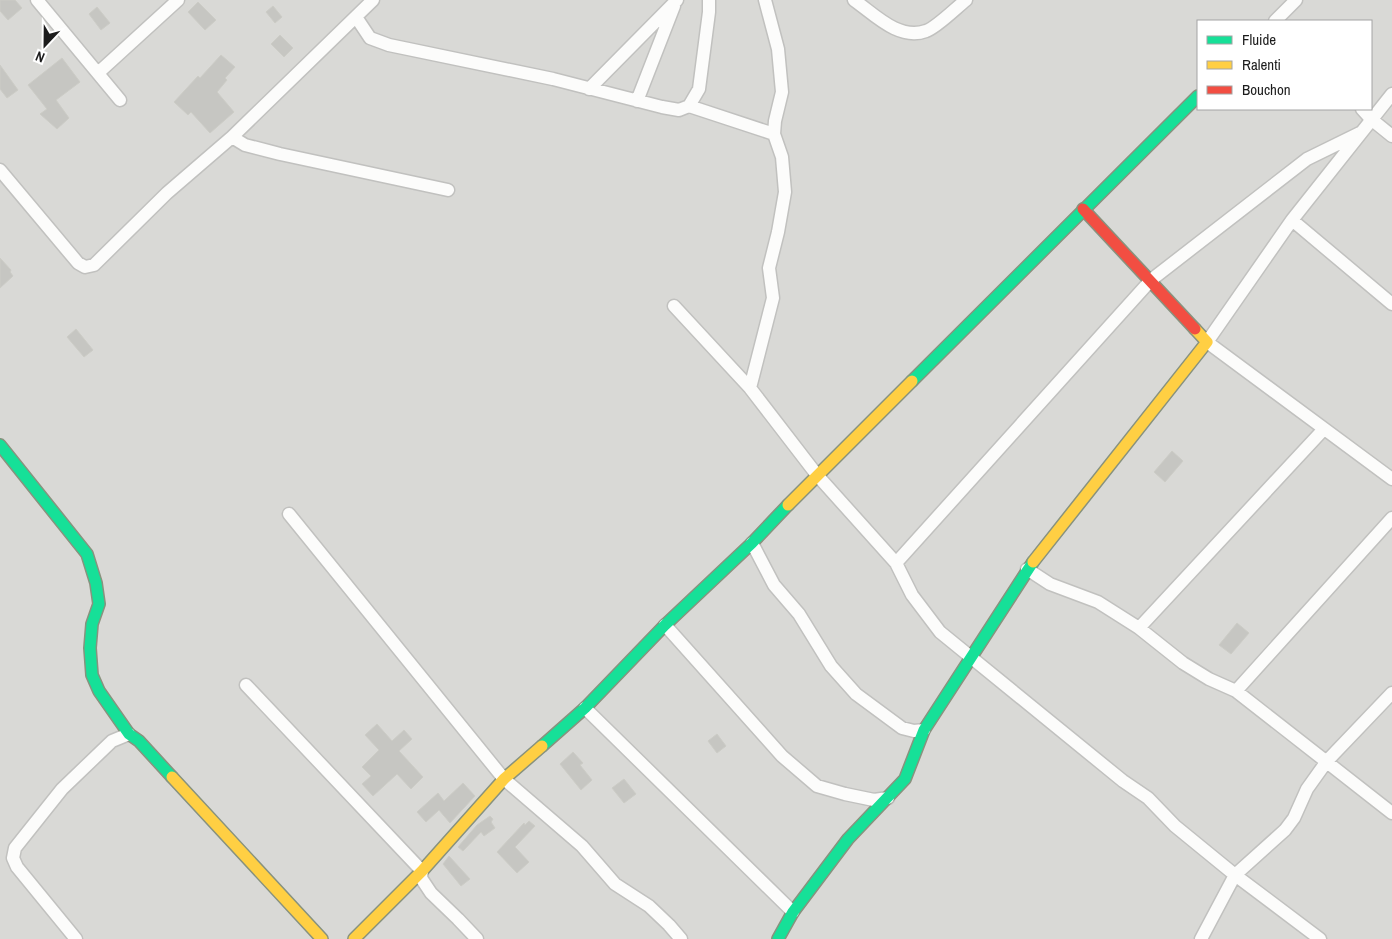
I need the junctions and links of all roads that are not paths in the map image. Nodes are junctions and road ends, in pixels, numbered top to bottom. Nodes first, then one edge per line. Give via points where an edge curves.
1 (37, 0) edge
2 (178, 0) edge
3 (373, 0) edge
4 (709, 0) edge
5 (766, 0) edge
6 (854, 0) edge
7 (966, 0) edge
8 (1296, 0) edge
9 (676, 1) edge
10 (356, 17) junction
11 (1280, 19) edge
12 (98, 73) junction
13 (589, 89) junction
14 (1392, 94) edge
15 (1197, 97) edge
16 (120, 100) dead end
17 (637, 101) junction
18 (690, 106) junction
19 (1363, 110) edge
20 (1371, 119) junction
21 (1360, 133) junction
22 (774, 134) junction
23 (1392, 136) edge
24 (232, 137) junction
25 (0, 170) edge
26 (448, 190) dead end
27 (1083, 209) junction
28 (1292, 220) junction
29 (1151, 280) junction
30 (1392, 304) edge
31 (674, 306) dead end
32 (1207, 342) junction
33 (750, 388) junction
34 (1323, 430) junction
35 (0, 445) edge
36 (817, 475) junction
37 (1392, 479) edge
38 (288, 514) dead end
39 (1392, 518) edge
40 (752, 543) junction
41 (896, 563) junction
42 (1027, 569) junction
43 (665, 625) junction
44 (1139, 628) junction
45 (970, 657) junction
46 (246, 685) dead end
47 (1236, 691) junction
48 (1392, 694) edge
49 (584, 708) junction
50 (924, 730) junction
51 (129, 734) junction
52 (1327, 762) junction
53 (504, 778) junction
54 (888, 798) junction
55 (1392, 813) edge
56 (422, 871) junction
57 (1235, 875) junction
58 (793, 912) junction
59 (76, 939) edge
60 (322, 939) edge
61 (354, 939) edge
62 (477, 939) edge
63 (681, 939) edge
64 (778, 939) edge
65 (1201, 939) edge
66 (1320, 939) edge

1 - 12 street
2 - 12 street
3 - 10 street
4 - 18 street via 699,89
5 - 22 street via 778,50 782,92
6 - 7 street via 898,31 913,33 926,31
8 - 11 street
9 - 13 street
9 - 17 street
10 - 13 street via 370,38 389,45
10 - 24 street
12 - 16 street
13 - 17 street
14 - 20 street
15 - 27 street
17 - 18 street via 679,110
18 - 22 street
19 - 20 street
20 - 21 street
20 - 23 street
21 - 28 street
21 - 29 street via 1307,159
22 - 33 street via 782,157 785,192 769,268 773,298
24 - 25 street via 94,265 85,267 70,254
24 - 26 street via 245,145 280,154
27 - 29 street
27 - 36 street
28 - 30 street
28 - 32 street
29 - 32 street
29 - 41 street
31 - 33 street
32 - 34 street
32 - 42 street
33 - 36 street
34 - 37 street
34 - 44 street
35 - 51 street via 88,554 99,604 92,624 92,675 99,691
36 - 40 street
36 - 41 street
38 - 53 street
39 - 47 street
40 - 43 street
40 - 50 street via 774,585 799,614 831,666 856,694 902,728
41 - 45 street via 912,595 940,632
42 - 44 street via 1050,584 1098,602
42 - 45 street
43 - 49 street
43 - 54 street via 782,756 817,786 874,800
44 - 47 street via 1183,663
45 - 50 street
45 - 57 street via 1148,798 1175,826
46 - 56 street
47 - 52 street
48 - 52 street
49 - 53 street
49 - 58 street
50 - 54 street via 905,780
51 - 59 street via 112,741 62,789 15,848 13,858 17,867
51 - 60 street
52 - 55 street
52 - 57 street via 1307,789 1285,830
53 - 56 street
53 - 63 street via 582,846 614,884 649,906
54 - 58 street via 848,839
56 - 61 street
56 - 62 street via 421,878 431,894
57 - 65 street
57 - 66 street
58 - 64 street

